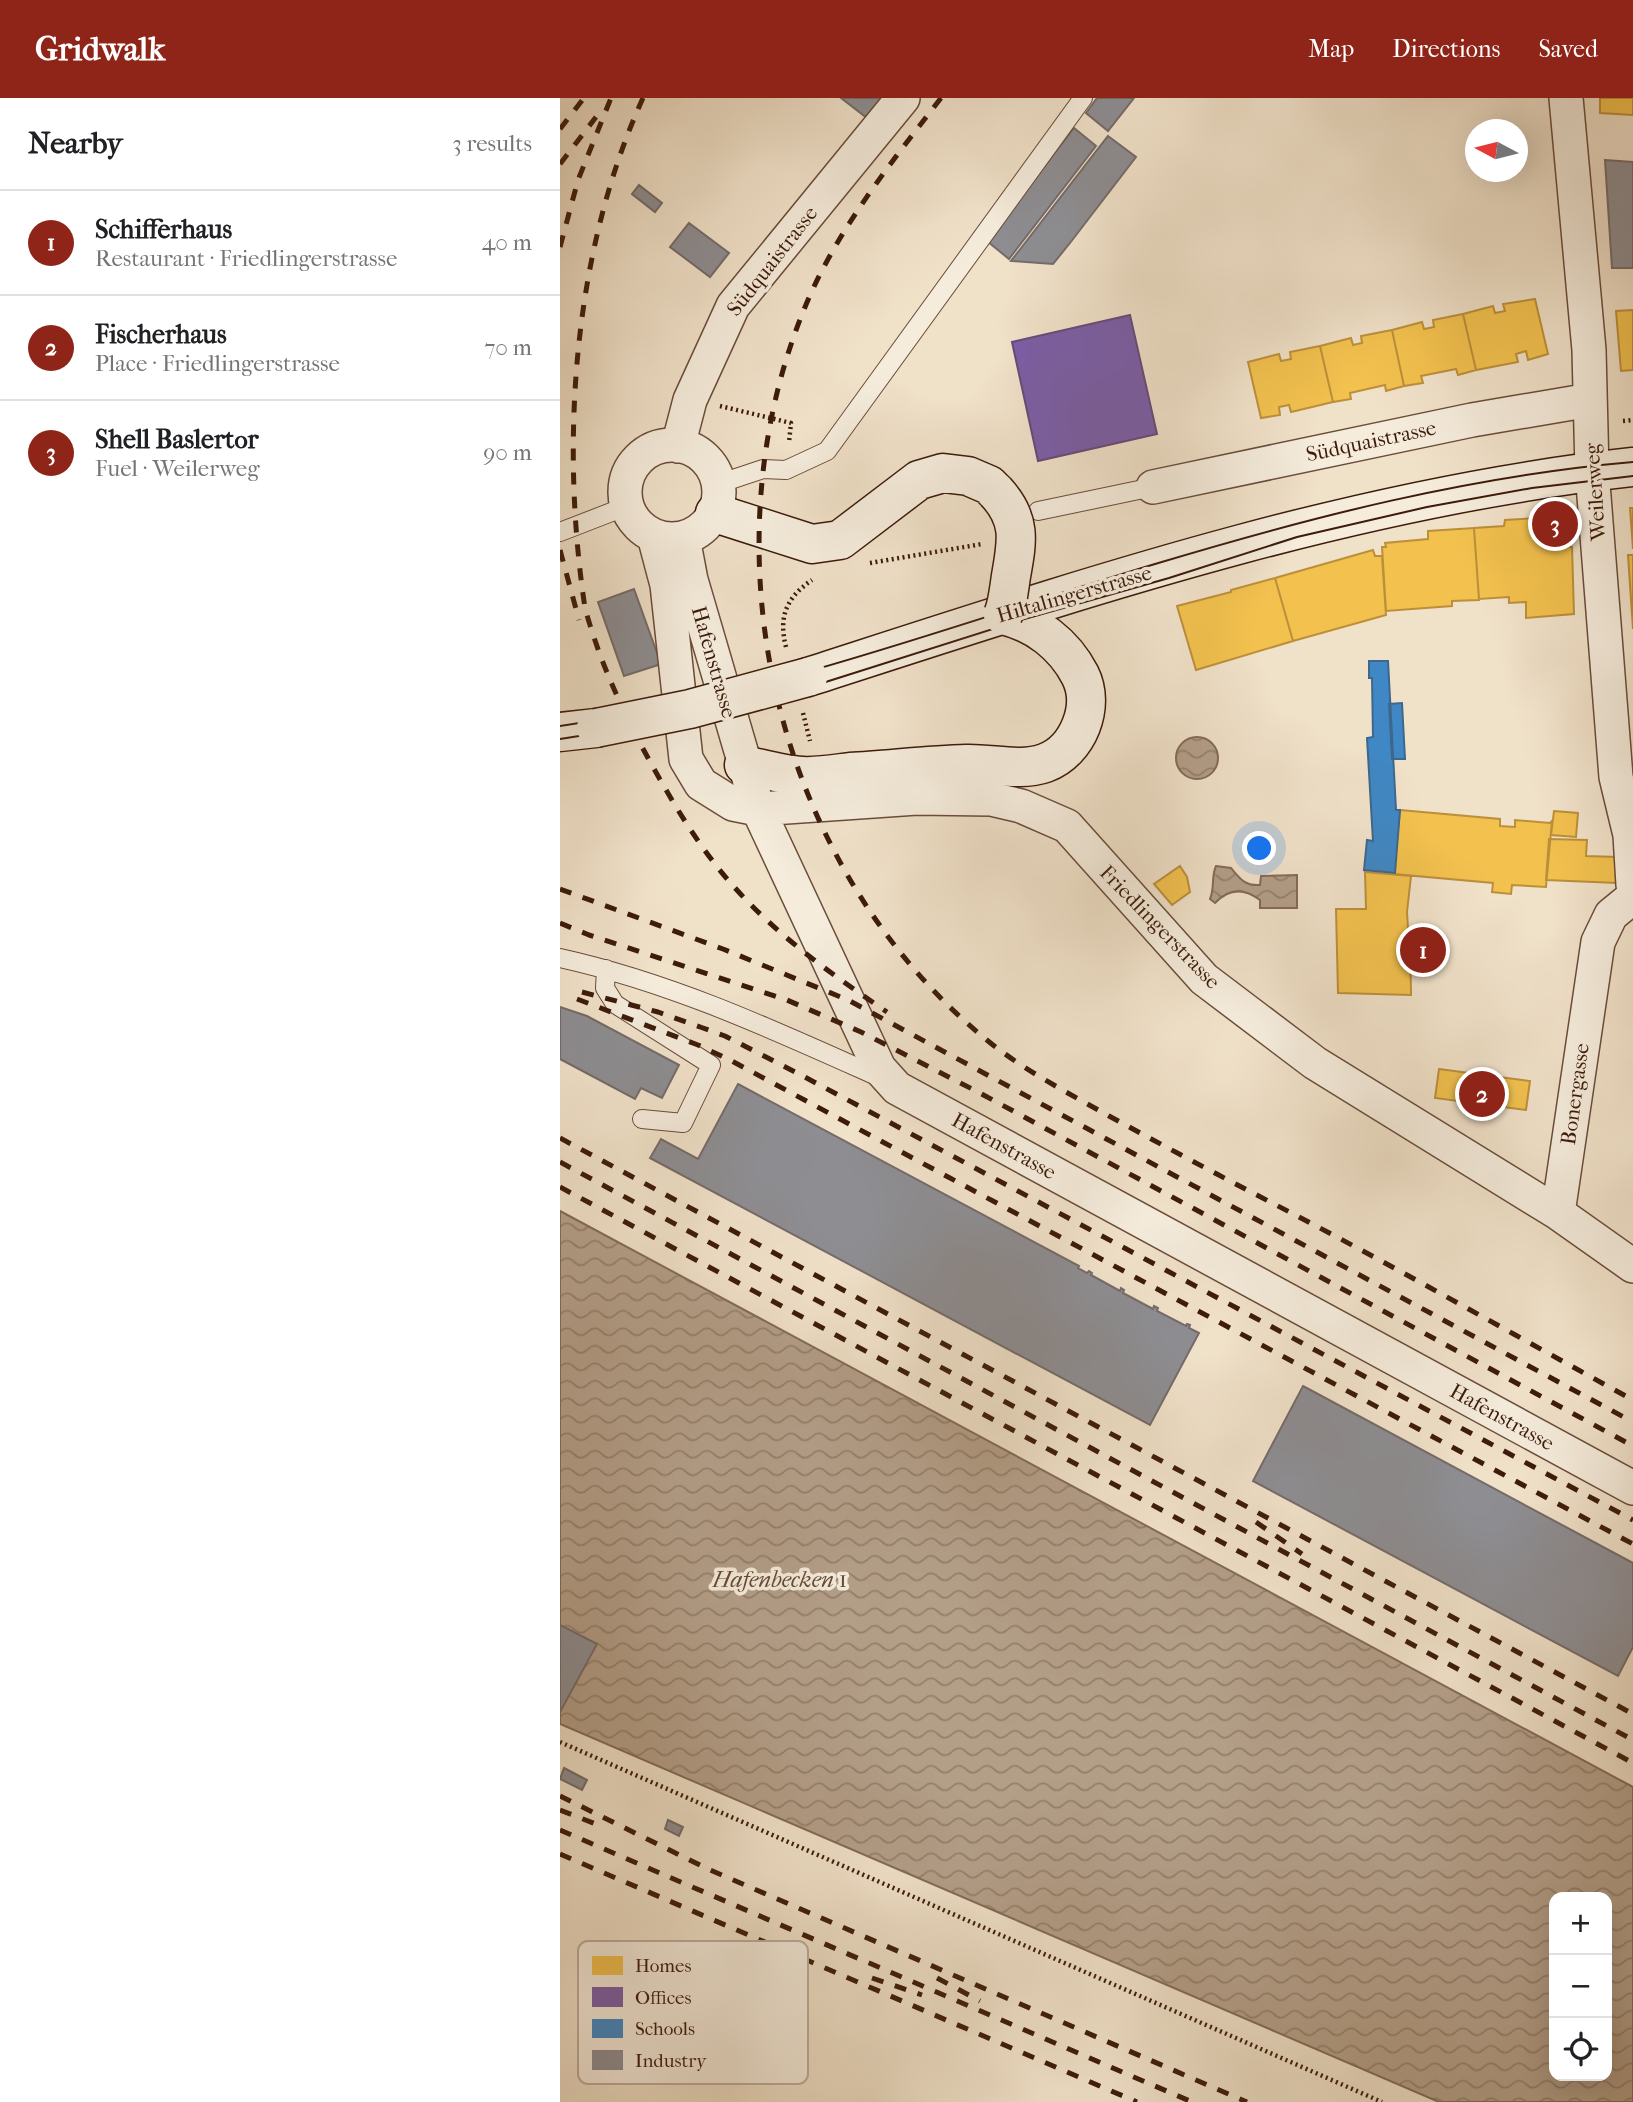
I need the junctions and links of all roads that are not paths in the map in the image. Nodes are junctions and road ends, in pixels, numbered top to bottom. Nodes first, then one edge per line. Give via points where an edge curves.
1 (903, 98) edge
2 (1083, 98) edge
3 (1566, 98) edge
4 (1590, 400) junction
5 (678, 446) junction
6 (1633, 467) edge
7 (1592, 471) junction
8 (1153, 487) joint
9 (716, 498) junction
10 (627, 506) junction
11 (1038, 511) dead end
12 (560, 532) edge
13 (668, 537) junction
14 (1003, 615) junction
15 (560, 732) edge
16 (744, 765) junction
17 (758, 809) junction
18 (1633, 885) edge
19 (1633, 897) edge
20 (560, 958) edge
21 (606, 969) junction
22 (888, 1081) junction
23 (642, 1119) dead end
24 (1558, 1213) junction
25 (1633, 1266) edge
26 (1633, 1488) edge

1 - 5 street, Südquaistrasse via 733,306 690,400
2 - 9 lane via 827,451 786,470 763,469
3 - 4 street, Weilerweg
4 - 7 street, Weilerweg
4 - 8 street, Südquaistrasse
5 - 9 street via 705,458 713,470
5 - 10 street via 652,450 632,467
6 - 7 main road, Hiltalingerstrasse
7 - 14 main road, Hiltalingerstrasse via 1435,497 1284,533
7 - 18 street, Weilerweg via 1616,777 1630,835
8 - 11 lane
9 - 13 street via 707,524 696,533
9 - 14 main road, bridge via 812,544 840,540 919,480 943,473 968,476 996,492 1007,504 1017,529
10 - 12 lane
10 - 13 street via 642,529
13 - 16 street, Hafenstrasse via 691,580
13 - 17 street via 667,585 686,760 701,784 733,804
14 - 15 main road, Hiltalingerstrasse, bridge via 690,709
14 - 16 main road via 1021,620 1057,643 1082,678 1086,697 1079,729 1065,752 1027,767 936,765 802,776
16 - 17 street, Hafenstrasse
17 - 22 street, Hafenstrasse
17 - 24 street, Friedlingerstrasse via 917,798 991,800 1021,806 1066,826 1204,978 1315,1063
19 - 24 street, Bonergasse via 1611,915 1598,942
20 - 21 lane
21 - 22 lane via 715,1005
21 - 23 lane via 605,988 615,1004 711,1065 683,1123
22 - 26 street, Hafenstrasse
24 - 25 street

